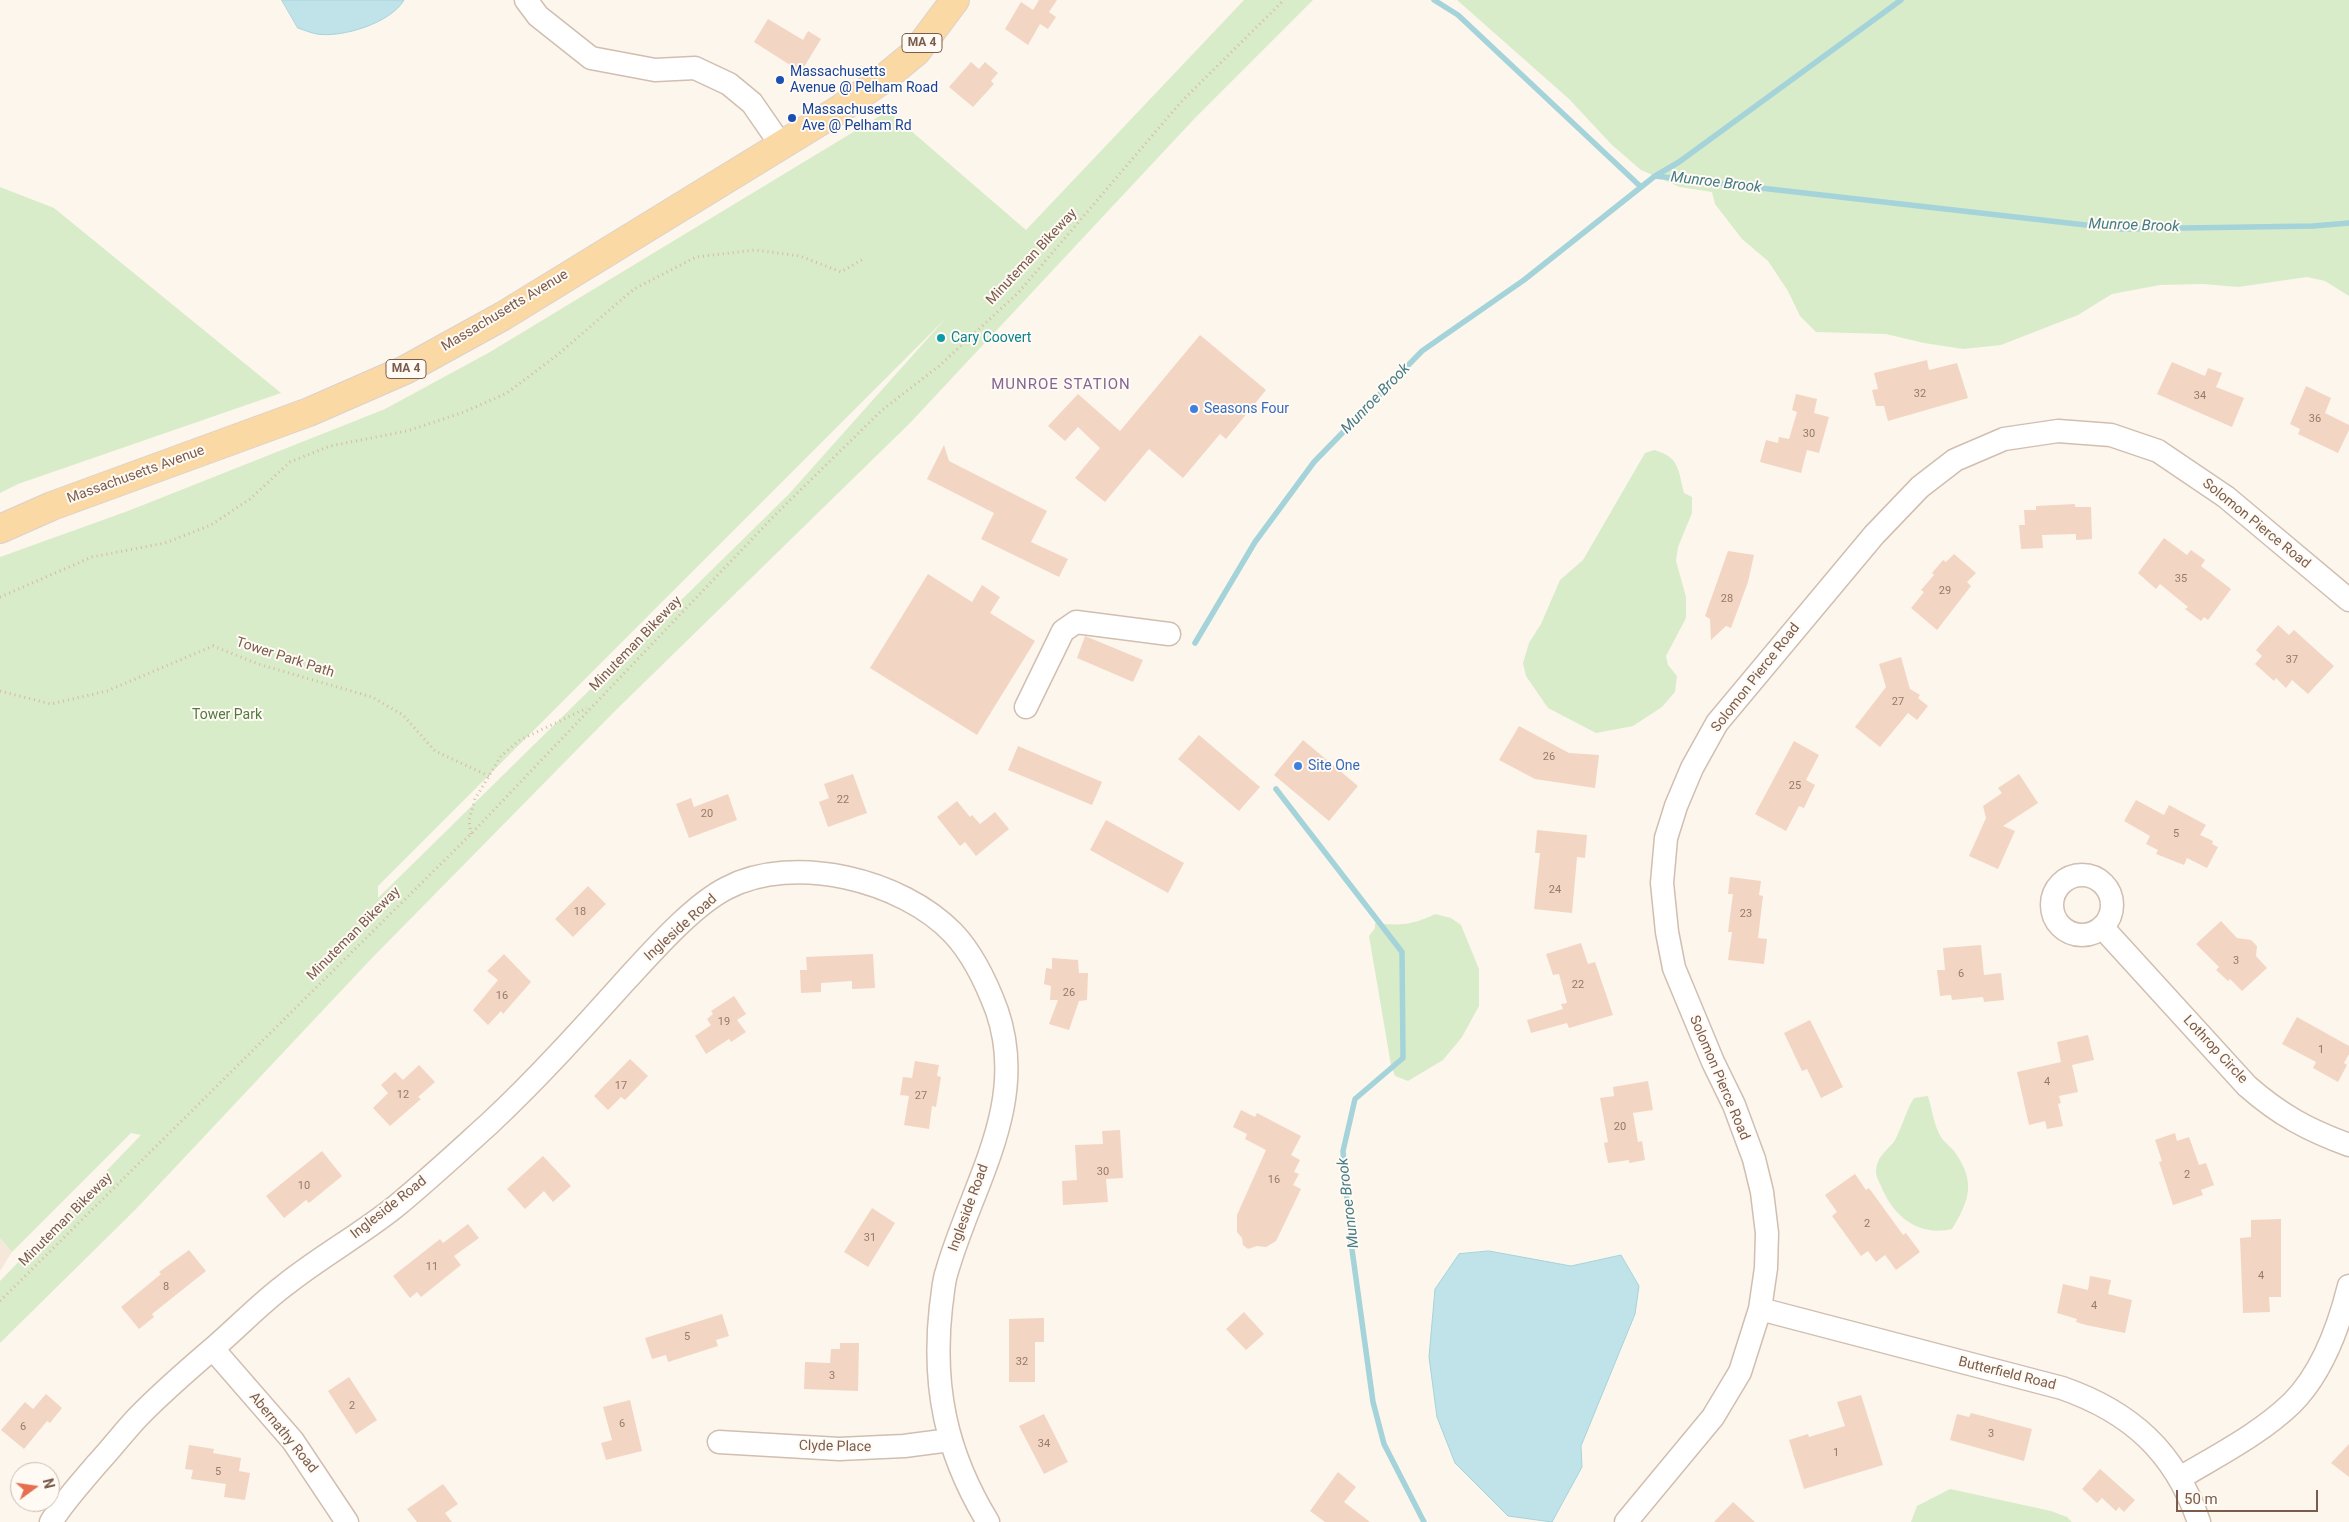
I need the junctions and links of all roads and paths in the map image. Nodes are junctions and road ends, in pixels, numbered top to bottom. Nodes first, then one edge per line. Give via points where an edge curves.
1 (526, 0) edge
2 (955, 0) edge
3 (1284, 0) edge
4 (781, 145) junction
5 (863, 259) dead end
6 (0, 529) edge
7 (0, 597) edge
8 (2349, 600) edge
9 (1169, 634) dead end
10 (0, 691) edge
11 (590, 707) junction
12 (1026, 707) dead end
13 (489, 776) junction
14 (471, 834) junction
15 (2102, 927) dead end
16 (2349, 1145) edge
17 (2349, 1286) edge
18 (0, 1301) edge
19 (1760, 1309) junction
20 (213, 1348) junction
21 (950, 1440) junction
22 (719, 1442) dead end
23 (2180, 1478) junction
24 (51, 1522) edge
25 (347, 1522) edge
26 (988, 1522) edge
27 (1626, 1522) edge
28 (2199, 1522) edge

1 - 4 street via 538,16 591,58 655,70 695,68 729,84 752,103
2 - 4 main road, Massachusetts Avenue / MA 4 via 916,52 897,70
3 - 11 path, Minuteman Bikeway via 1182,102 1018,293 939,366 881,411 774,516
4 - 6 main road, Massachusetts Avenue / MA 4 via 503,316 405,370 309,412 52,506
5 - 7 path via 841,272 800,256 755,250 696,256 634,289 507,393 407,431 330,446 298,458 250,499 210,525 165,543 92,557
8 - 19 street, Solomon Pierce Road via 2226,497 2158,451 2112,435 2058,431 2004,439 1955,460 1920,486 1815,603 1717,722 1676,806 1666,838 1663,874 1667,932 1674,968 1734,1105 1762,1192 1767,1259
9 - 12 street via 1076,622 1063,631
10 - 13 path, Tower Park Path via 51,704 106,691 213,646 261,665 372,697 403,715 435,751
11 - 13 path via 520,740 502,756
11 - 14 path, Minuteman Bikeway
13 - 14 path via 475,799 469,820
14 - 18 path, Minuteman Bikeway
15 - 16 street, Lothrop Circle via 2247,1086 2271,1107 2310,1129
17 - 23 street via 2331,1340 2313,1376 2292,1403 2254,1432
19 - 23 street, Butterfield Road via 2087,1397 2136,1427
19 - 27 street, Solomon Pierce Road via 1740,1372 1713,1417
20 - 21 street, Ingleside Road via 285,1285 394,1208 492,1121 701,906 726,888 754,878 784,872 815,872 904,897 933,915 955,935 987,985 1004,1039 1007,1069 999,1127 945,1275 939,1326 938,1381
20 - 24 street, Ingleside Road via 138,1417
20 - 25 street, Abernathy Road via 292,1440
21 - 22 street, Clyde Place via 839,1449
21 - 26 street, Ingleside Road via 961,1471
23 - 28 street, Butterfield Road

